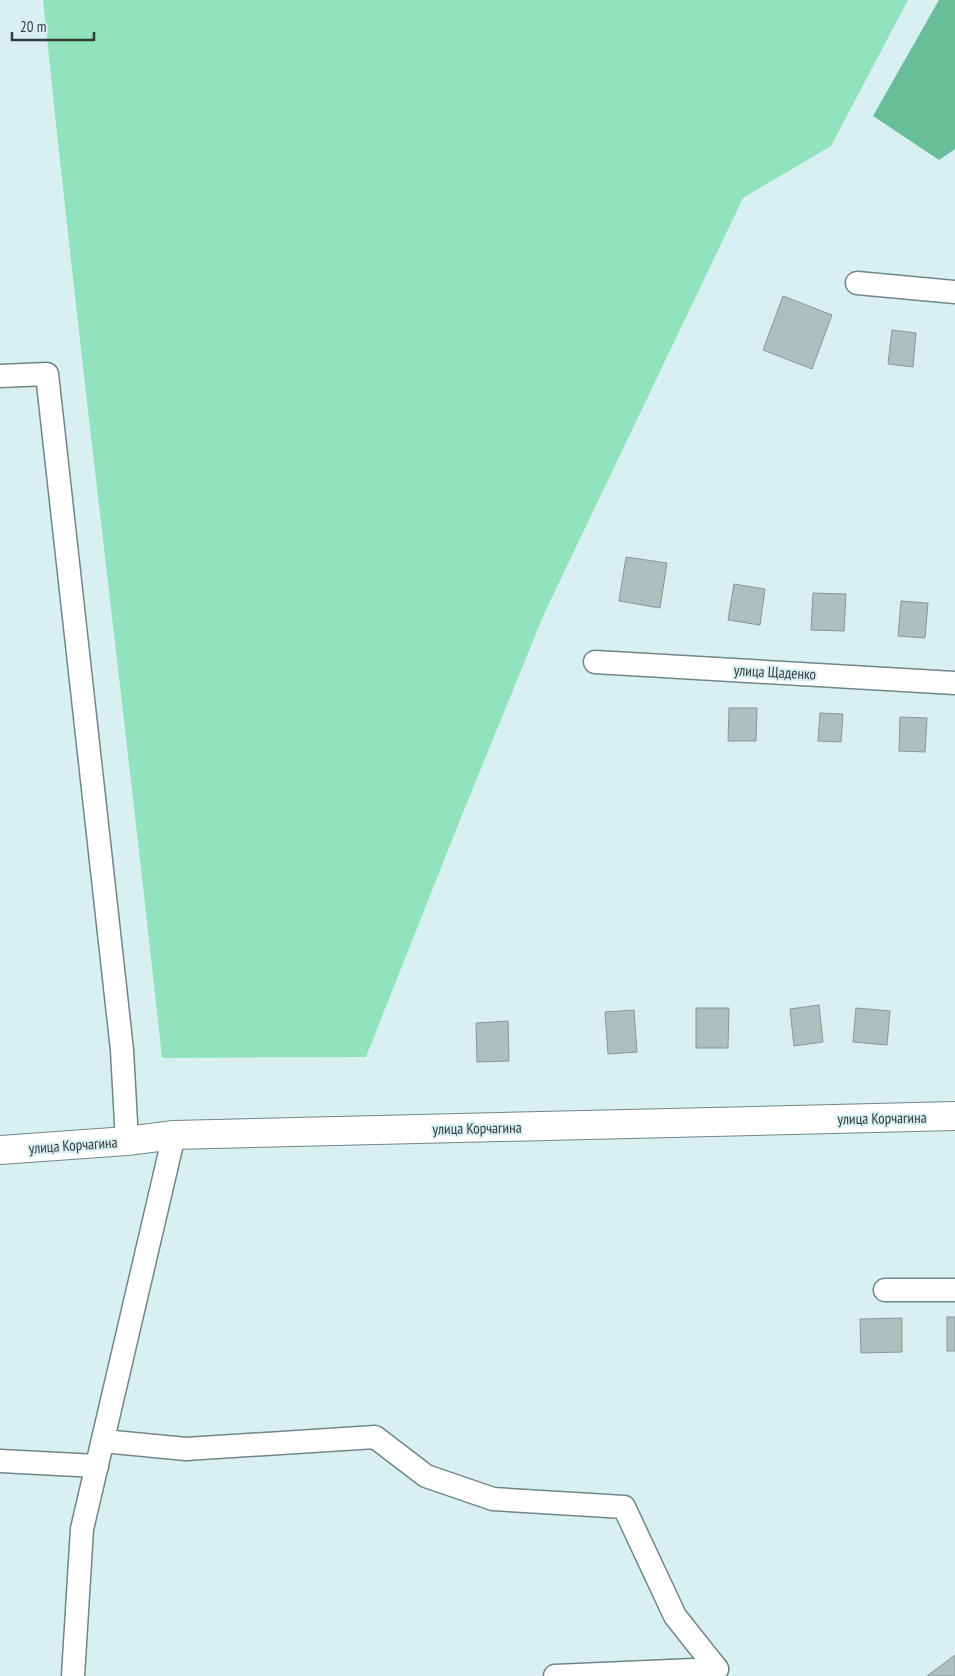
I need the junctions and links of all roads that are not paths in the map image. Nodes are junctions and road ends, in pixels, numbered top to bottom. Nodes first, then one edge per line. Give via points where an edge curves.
1 (858, 284) dead end
2 (955, 292) edge
3 (0, 376) edge
4 (594, 662) dead end
5 (955, 683) edge
6 (955, 1116) edge
7 (174, 1135) junction
8 (127, 1141) junction
9 (0, 1150) edge
10 (885, 1290) dead end
11 (955, 1290) edge
12 (103, 1441) junction
13 (0, 1462) edge
14 (97, 1466) junction
15 (73, 1676) edge
16 (555, 1676) edge

1 - 2 street
3 - 8 street via 47,374 122,1050
4 - 5 street, улица Щаденко
6 - 7 street, улица Корчагина
7 - 8 street, улица Корчагина
7 - 12 street
8 - 9 street, улица Корчагина
10 - 11 street
12 - 14 street
12 - 16 street via 186,1449 375,1437 426,1476 493,1499 624,1507 674,1616 718,1669
13 - 14 street
14 - 15 street via 82,1529

